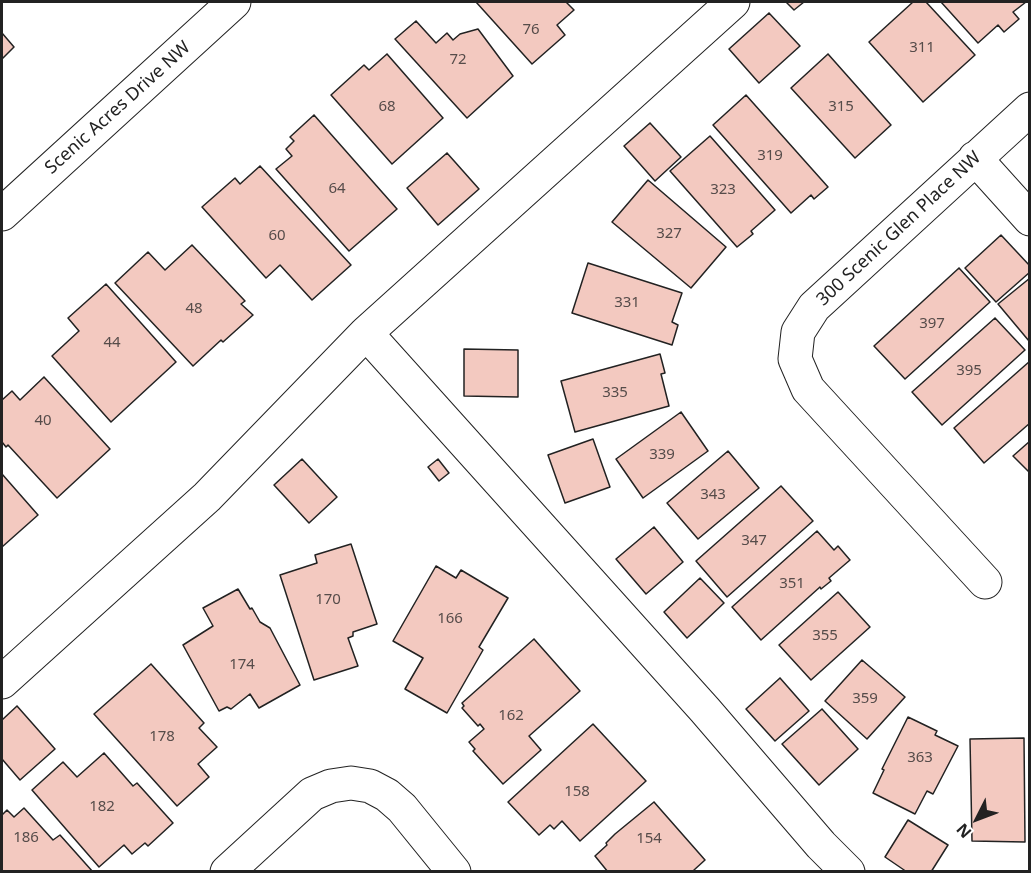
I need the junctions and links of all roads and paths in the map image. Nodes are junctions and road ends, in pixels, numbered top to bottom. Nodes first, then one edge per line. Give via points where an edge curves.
1 (234, 2) edge
2 (733, 2) edge
3 (1029, 109) edge
4 (975, 158) junction
5 (2, 214) edge
6 (1029, 219) edge
7 (366, 333) junction
8 (985, 582) dead end
9 (2, 682) edge
10 (226, 872) edge
11 (454, 872) edge
12 (848, 872) edge

1 - 5 street, Scenic Acres Drive NW
2 - 7 street
3 - 4 street, 300 Scenic Glen Place NW
4 - 6 street
4 - 8 street, 300 Scenic Glen Place NW via 814,307 798,332 795,359 808,388
7 - 9 street via 207,497
7 - 12 street
10 - 11 street via 312,794 351,783 370,786 387,795

